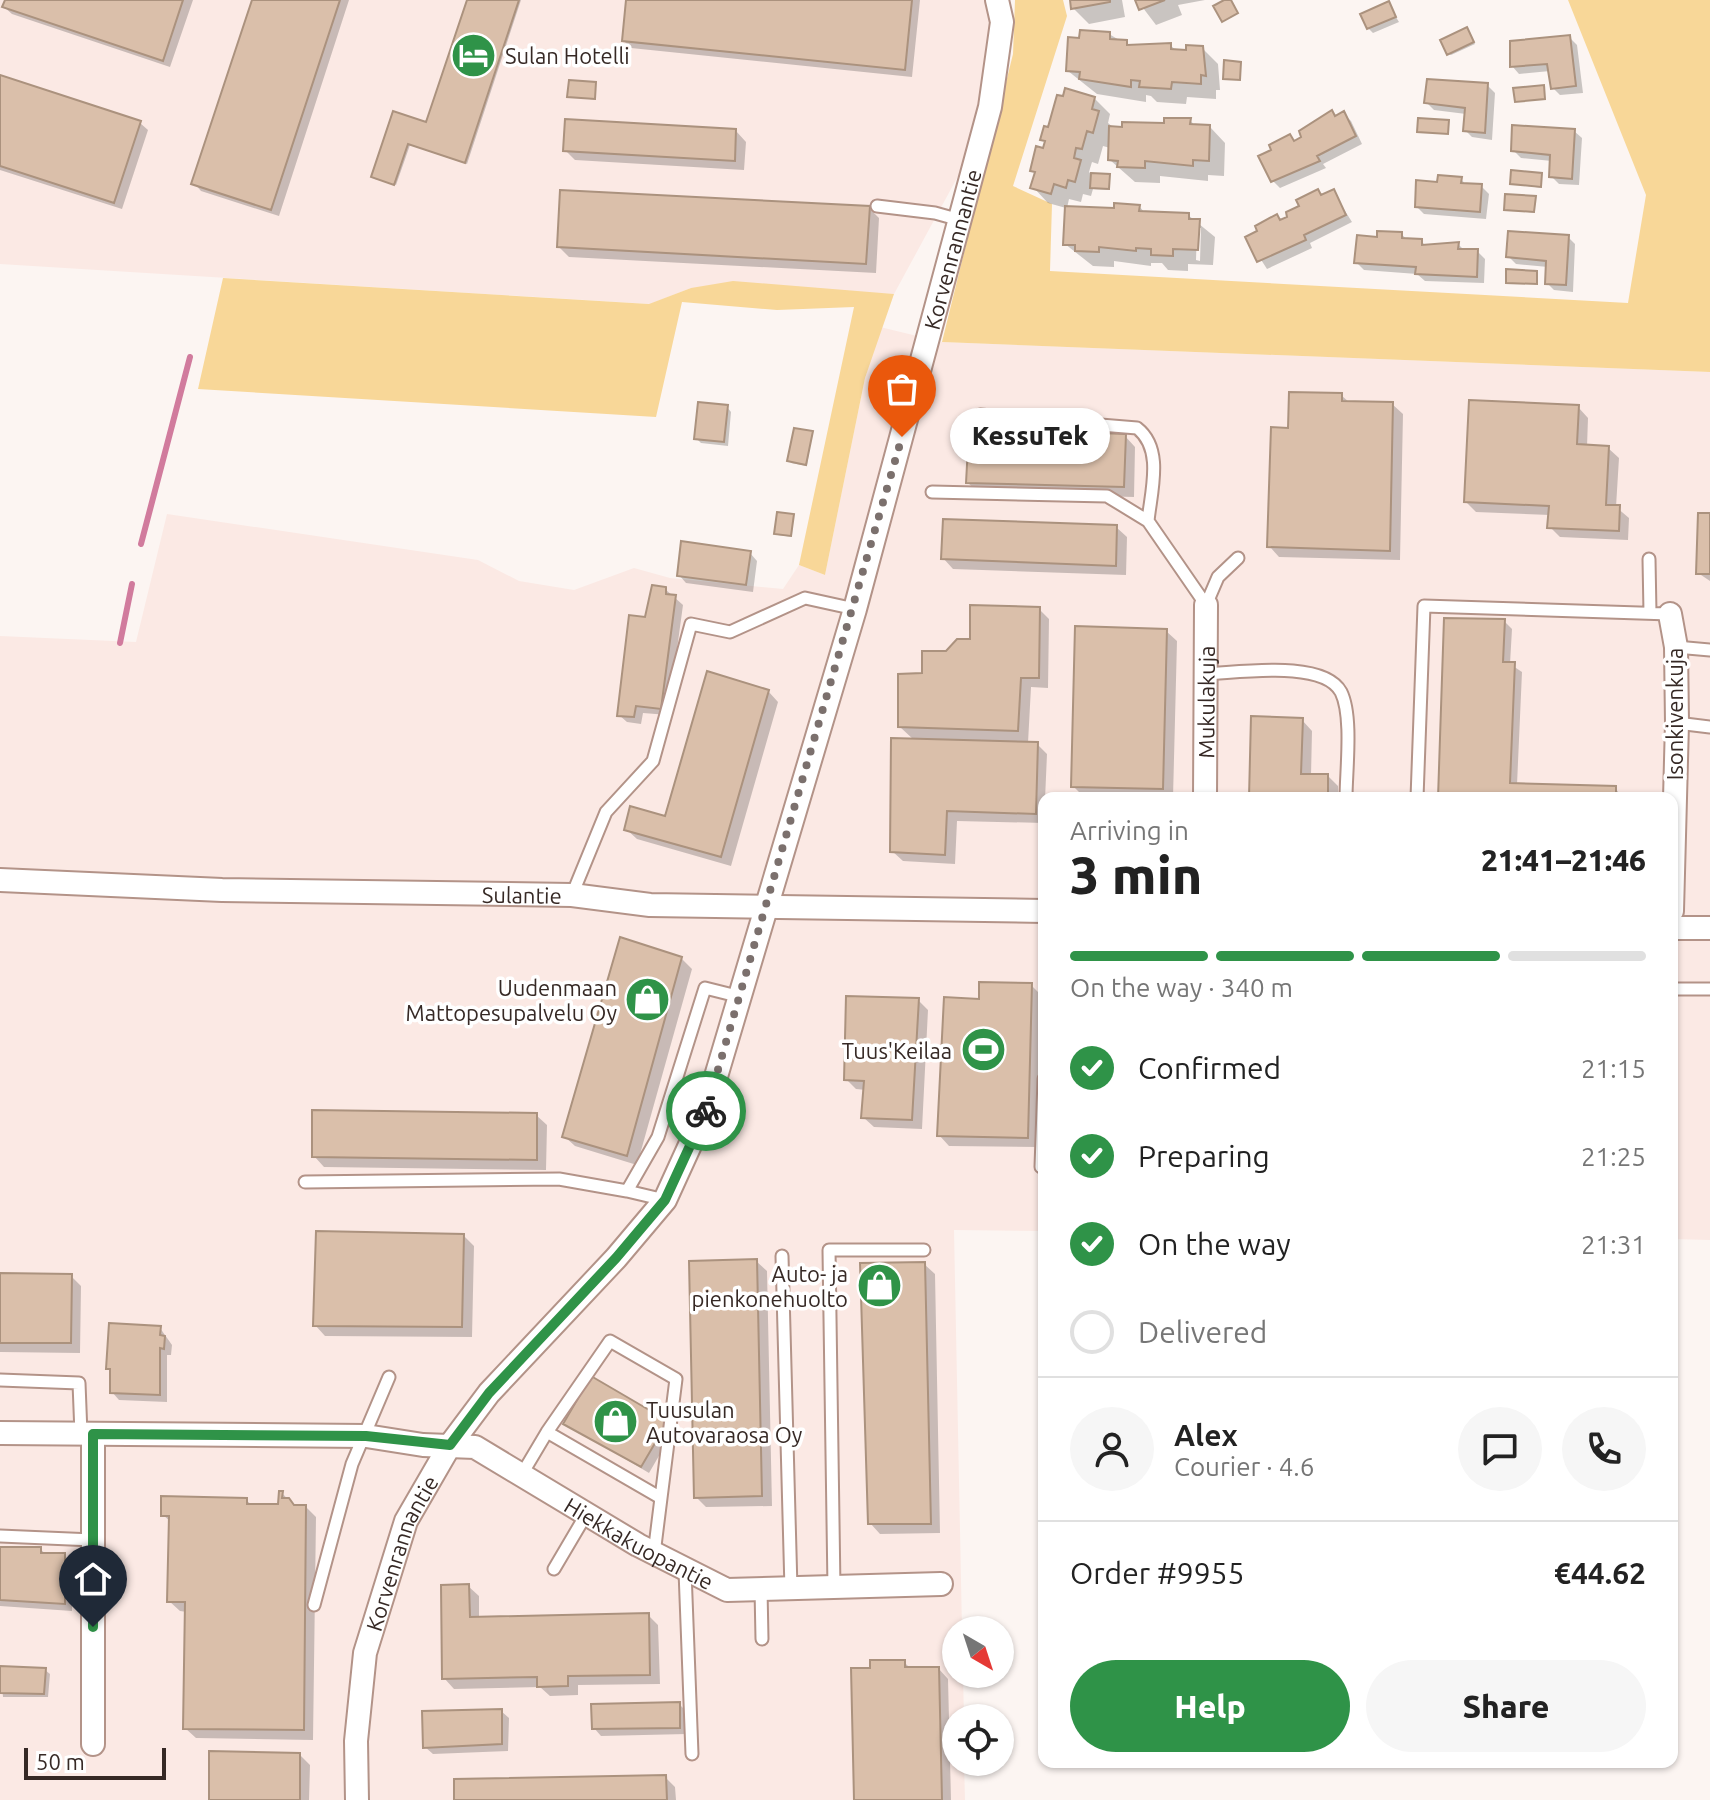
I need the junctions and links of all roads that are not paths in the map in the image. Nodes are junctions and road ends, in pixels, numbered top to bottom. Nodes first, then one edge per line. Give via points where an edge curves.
1 (997, 0) edge
2 (877, 206) dead end
3 (960, 220) junction
4 (980, 415) dead end
5 (932, 492) dead end
6 (1148, 521) junction
7 (1238, 558) dead end
8 (1649, 559) dead end
9 (1206, 605) junction
10 (855, 609) junction
11 (1660, 614) junction
12 (1676, 647) junction
13 (1710, 650) edge
14 (1205, 674) junction
15 (1677, 723) junction
16 (1710, 727) edge
17 (1205, 792) edge
18 (1346, 792) edge
19 (1417, 792) edge
20 (1675, 792) edge
21 (0, 880) edge
22 (572, 895) junction
23 (767, 907) junction
24 (1038, 911) edge
25 (1678, 928) edge
26 (1710, 928) edge
27 (1678, 989) edge
28 (1710, 989) edge
29 (742, 997) junction
30 (305, 1182) dead end
31 (627, 1191) junction
32 (665, 1200) junction
33 (924, 1250) dead end
34 (782, 1256) dead end
35 (389, 1377) dead end
36 (0, 1380) edge
37 (547, 1432) junction
38 (0, 1433) edge
39 (87, 1434) junction
40 (366, 1436) junction
41 (450, 1445) junction
42 (522, 1474) junction
43 (661, 1498) junction
44 (587, 1513) junction
45 (0, 1536) edge
46 (93, 1540) junction
47 (654, 1554) junction
48 (554, 1569) dead end
49 (685, 1571) junction
50 (941, 1584) dead end
51 (834, 1588) junction
52 (761, 1589) junction
53 (791, 1589) junction
54 (314, 1605) dead end
55 (762, 1639) dead end
56 (93, 1744) dead end
57 (692, 1754) dead end
58 (357, 1800) edge

1 - 3 street, Korvenrannantie via 1002,22 990,107
2 - 3 lane
3 - 10 street, Korvenrannantie
4 - 6 lane via 1137,428 1147,436 1154,455
5 - 6 lane via 1107,496
6 - 9 lane
7 - 9 lane via 1218,577
8 - 11 lane
9 - 14 street, Mukulakuja
10 - 22 lane via 805,598 730,632 691,624 653,761 606,812
10 - 23 street, Korvenrannantie
11 - 12 street, Isonkivenkuja
11 - 19 lane via 1424,606
12 - 13 lane
12 - 15 street, Isonkivenkuja
14 - 17 street, Mukulakuja
14 - 18 lane via 1321,674 1341,691 1346,713
15 - 16 lane
15 - 20 street, Isonkivenkuja
21 - 22 street, Sulantie via 222,890
22 - 23 street, Sulantie via 650,905
23 - 24 street, Sulantie
23 - 29 street, Korvenrannantie
25 - 26 street
27 - 28 lane
29 - 31 lane via 705,988 658,1137
29 - 32 street, Korvenrannantie via 706,1110
30 - 31 lane via 559,1179
31 - 32 lane
32 - 41 street, Korvenrannantie via 489,1393
33 - 51 lane via 829,1250
34 - 53 lane
35 - 40 lane
36 - 39 lane via 79,1383
37 - 42 lane
37 - 43 lane
37 - 43 lane via 610,1341 676,1379
38 - 39 street, Hiekkakuopantie
39 - 40 street, Hiekkakuopantie
39 - 46 street
40 - 41 street, Hiekkakuopantie
40 - 54 lane via 352,1464
41 - 42 street, Hiekkakuopantie via 475,1447
41 - 58 street, Korvenrannantie via 406,1521 365,1653 356,1741
42 - 44 street, Hiekkakuopantie
43 - 47 lane
44 - 47 street, Hiekkakuopantie
44 - 48 lane
45 - 46 lane
46 - 56 street
47 - 49 street, Hiekkakuopantie
49 - 52 street, Hiekkakuopantie via 727,1590
49 - 57 lane
50 - 51 street, Hiekkakuopantie
51 - 53 street, Hiekkakuopantie
52 - 53 street, Hiekkakuopantie
52 - 55 lane

